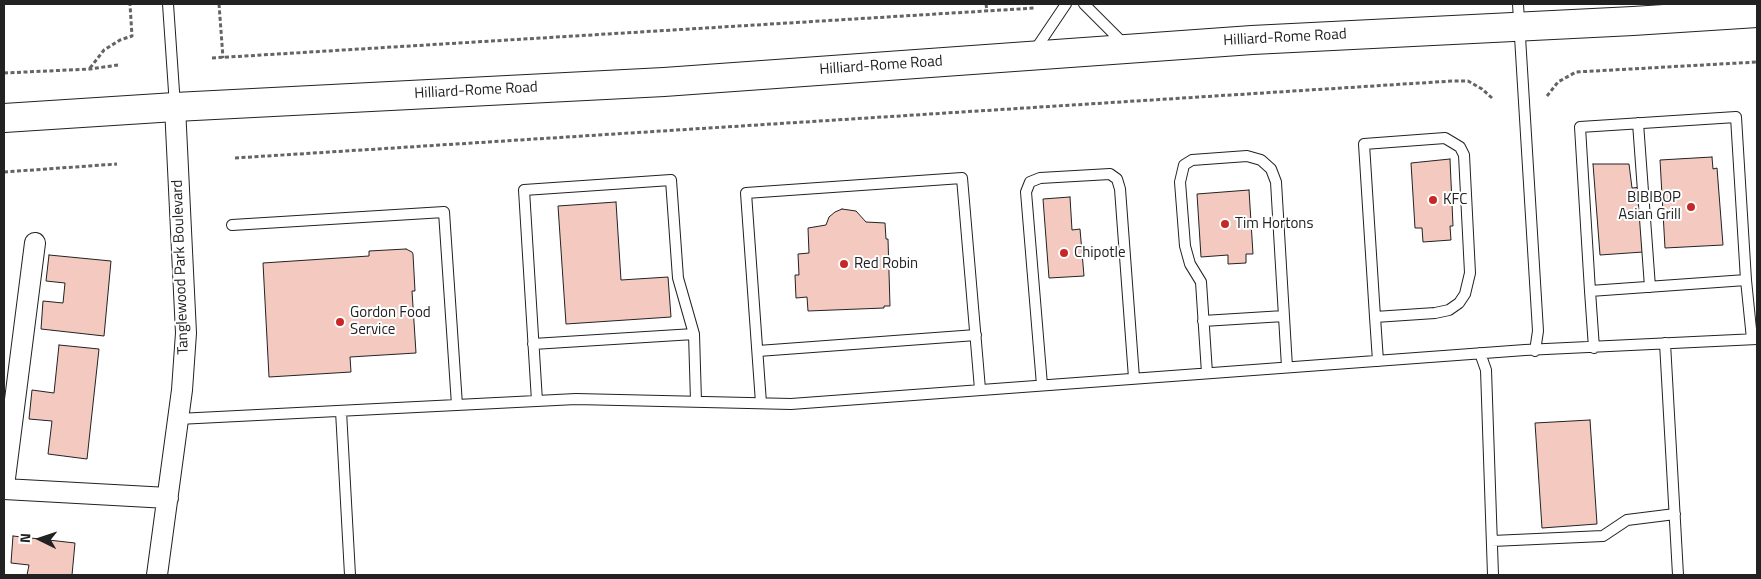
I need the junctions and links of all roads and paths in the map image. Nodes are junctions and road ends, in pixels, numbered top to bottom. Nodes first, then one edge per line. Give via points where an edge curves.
1 (130, 4) edge
2 (168, 4) edge
3 (219, 4) edge
4 (986, 4) edge
5 (1066, 4) edge
6 (1084, 4) edge
7 (1035, 8) dead end
8 (987, 11) junction
9 (1757, 13) edge
10 (1518, 15) edge
11 (1128, 49) junction
12 (1031, 55) junction
13 (212, 58) dead end
14 (223, 58) junction
15 (1757, 62) edge
16 (118, 65) dead end
17 (90, 69) junction
18 (4, 73) edge
19 (1546, 96) dead end
20 (1492, 98) dead end
21 (175, 107) junction
22 (4, 118) edge
23 (1638, 123) junction
24 (235, 158) dead end
25 (117, 164) dead end
26 (4, 172) edge
27 (232, 225) dead end
28 (35, 242) dead end
29 (1746, 280) junction
30 (1650, 287) junction
31 (1590, 291) junction
32 (1284, 316) junction
33 (1375, 316) junction
34 (1203, 321) junction
35 (694, 334) junction
36 (976, 335) junction
37 (1754, 339) edge
38 (1665, 343) junction
39 (533, 344) junction
40 (1594, 348) junction
41 (758, 350) junction
42 (1535, 351) junction
43 (1480, 354) junction
44 (1378, 361) junction
45 (1286, 367) junction
46 (1207, 373) junction
47 (1134, 378) junction
48 (1042, 385) junction
49 (980, 389) junction
50 (537, 401) junction
51 (696, 401) junction
52 (761, 403) junction
53 (457, 405) junction
54 (341, 411) junction
55 (178, 419) junction
56 (4, 487) edge
57 (168, 498) junction
58 (1675, 514) junction
59 (1492, 541) junction
60 (158, 575) edge
61 (350, 575) edge
62 (1493, 575) edge
63 (1678, 575) edge

1 - 17 path via 132,36 104,50
2 - 21 lane
3 - 14 path
4 - 8 path
5 - 12 lane
6 - 11 lane
7 - 8 path
8 - 14 path
9 - 10 main road, Hilliard-Rome Road
10 - 11 main road, Hilliard-Rome Road
10 - 42 lane via 1538,332
11 - 12 main road, Hilliard-Rome Road
12 - 21 main road, Hilliard-Rome Road via 664,82
13 - 14 path
15 - 19 path via 1576,72 1558,82
16 - 17 path
17 - 18 path
20 - 24 path via 1468,81 1452,81
21 - 22 main road, Hilliard-Rome Road
21 - 55 street, Tanglewood Park Boulevard via 186,333
23 - 29 lane via 1736,117
23 - 30 lane
23 - 31 lane via 1580,127
25 - 26 path
27 - 53 lane via 444,212
28 - 56 street
29 - 30 lane
29 - 37 lane
30 - 31 lane
31 - 40 lane
32 - 34 lane
32 - 34 lane via 1276,182 1271,169 1261,160 1247,156 1192,160 1184,165 1180,182 1185,246 1190,264 1201,282
32 - 45 lane
33 - 33 lane via 1449,310 1465,294 1470,273 1464,155 1460,147 1445,138 1364,144
33 - 44 lane
34 - 46 lane
35 - 39 lane
35 - 39 lane via 678,278 671,180 524,190
35 - 51 lane
36 - 41 lane
36 - 41 lane via 962,178 746,193
36 - 49 lane
37 - 38 lane
38 - 40 lane
38 - 58 lane
39 - 50 lane
40 - 42 lane
41 - 52 lane
42 - 43 lane
43 - 44 lane
43 - 59 lane via 1486,370
44 - 45 lane
45 - 46 lane
46 - 47 lane
47 - 48 lane
47 - 48 lane via 1117,179 1110,174 1040,178 1030,182 1026,192
48 - 49 lane
49 - 52 lane via 791,404
50 - 51 lane via 576,398
50 - 53 lane
51 - 52 lane
53 - 54 lane
54 - 55 lane
54 - 61 lane
55 - 57 street, Tanglewood Park Boulevard
56 - 57 street
57 - 60 street, Tanglewood Park Boulevard
58 - 59 lane via 1627,520 1603,536
58 - 63 lane
59 - 62 lane

